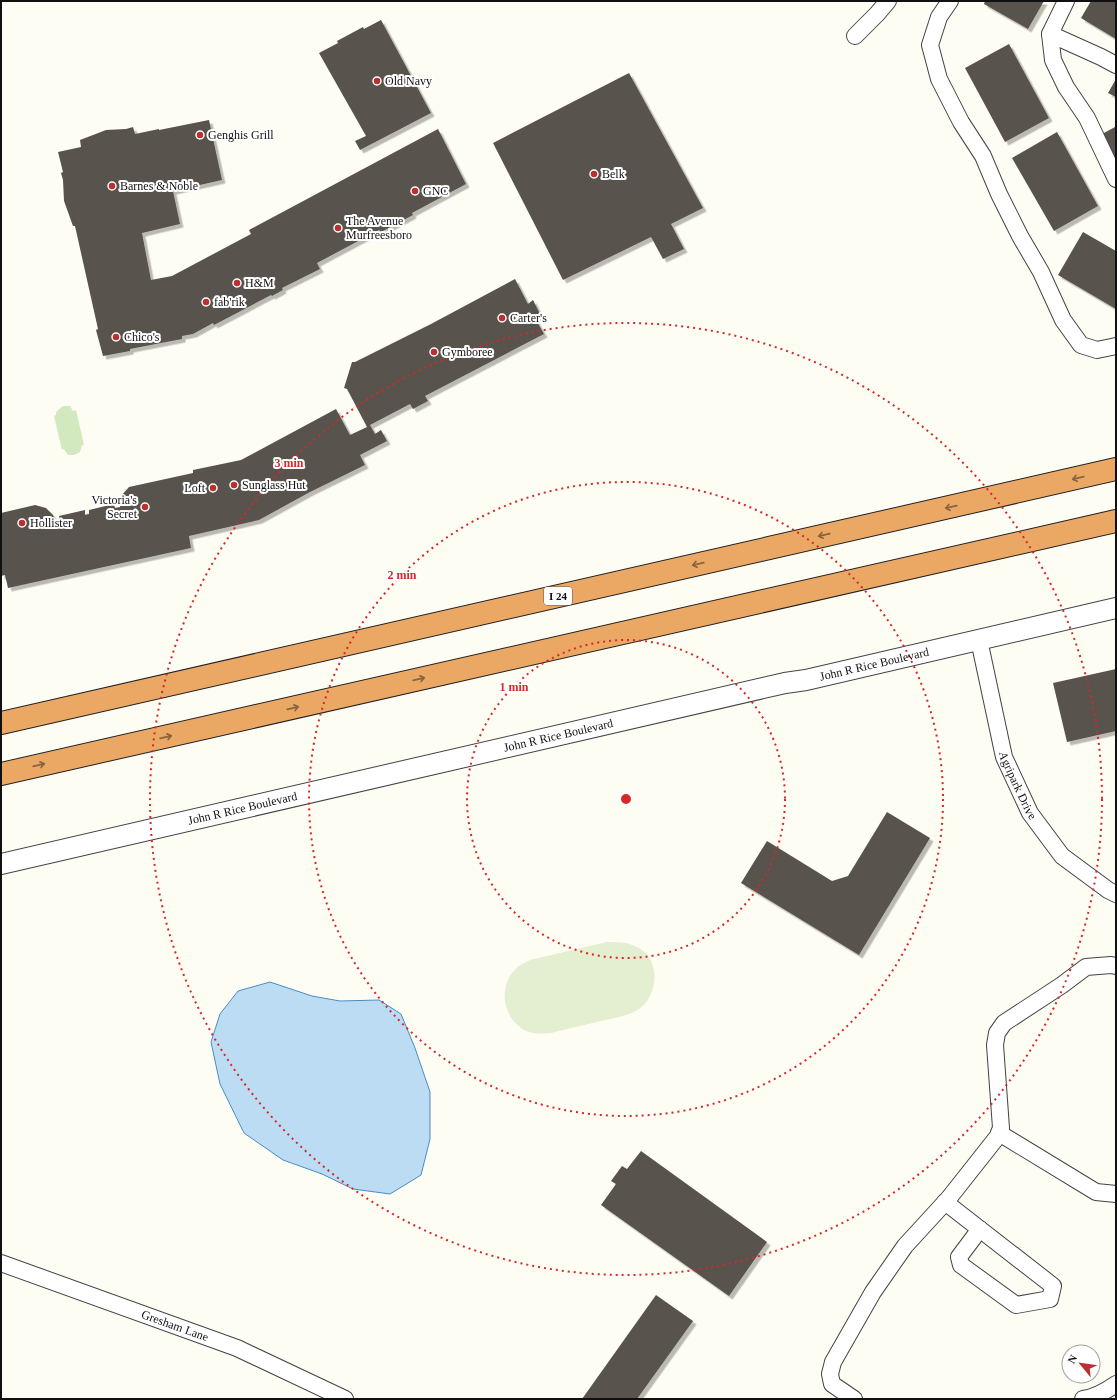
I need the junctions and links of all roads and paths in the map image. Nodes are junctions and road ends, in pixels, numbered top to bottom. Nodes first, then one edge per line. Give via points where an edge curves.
1 (888, 1) edge
2 (950, 1) edge
3 (1066, 1) edge
4 (1050, 34) junction
5 (856, 36) dead end
6 (1116, 65) edge
7 (1116, 179) edge
8 (1116, 346) edge
9 (1116, 469) edge
10 (1116, 520) edge
11 (1116, 608) edge
12 (979, 640) junction
13 (1, 724) edge
14 (1, 774) edge
15 (1, 864) edge
16 (1116, 894) edge
17 (1116, 966) edge
18 (999, 1133) junction
19 (1116, 1194) edge
20 (945, 1202) junction
21 (980, 1229) junction
22 (1, 1263) edge
23 (1116, 1384) edge
24 (345, 1399) edge
25 (854, 1399) edge
26 (1083, 1399) edge

1 - 5 street
2 - 8 street via 939,17 930,45 939,79 961,122 983,156 999,194 1041,272 1063,320 1081,345 1097,350
3 - 4 street
4 - 6 street
4 - 7 street via 1052,60 1087,118
9 -> 13 highway, I 24
14 -> 10 highway
11 - 12 street, John R Rice Boulevard
12 - 15 street, John R Rice Boulevard
12 - 16 street, Agripark Drive via 1004,757 1030,813 1062,856
17 - 18 street via 1086,968 1004,1023 997,1033 995,1045 1001,1128
18 - 19 street via 1096,1192
18 - 20 street
20 - 21 street
20 - 25 street via 905,1246 877,1286 834,1362 830,1374 832,1384
21 - 21 street via 1053,1286 1050,1299 1016,1305 960,1265 959,1257
22 - 24 street, Gresham Lane via 237,1348
23 - 26 street via 1091,1398

